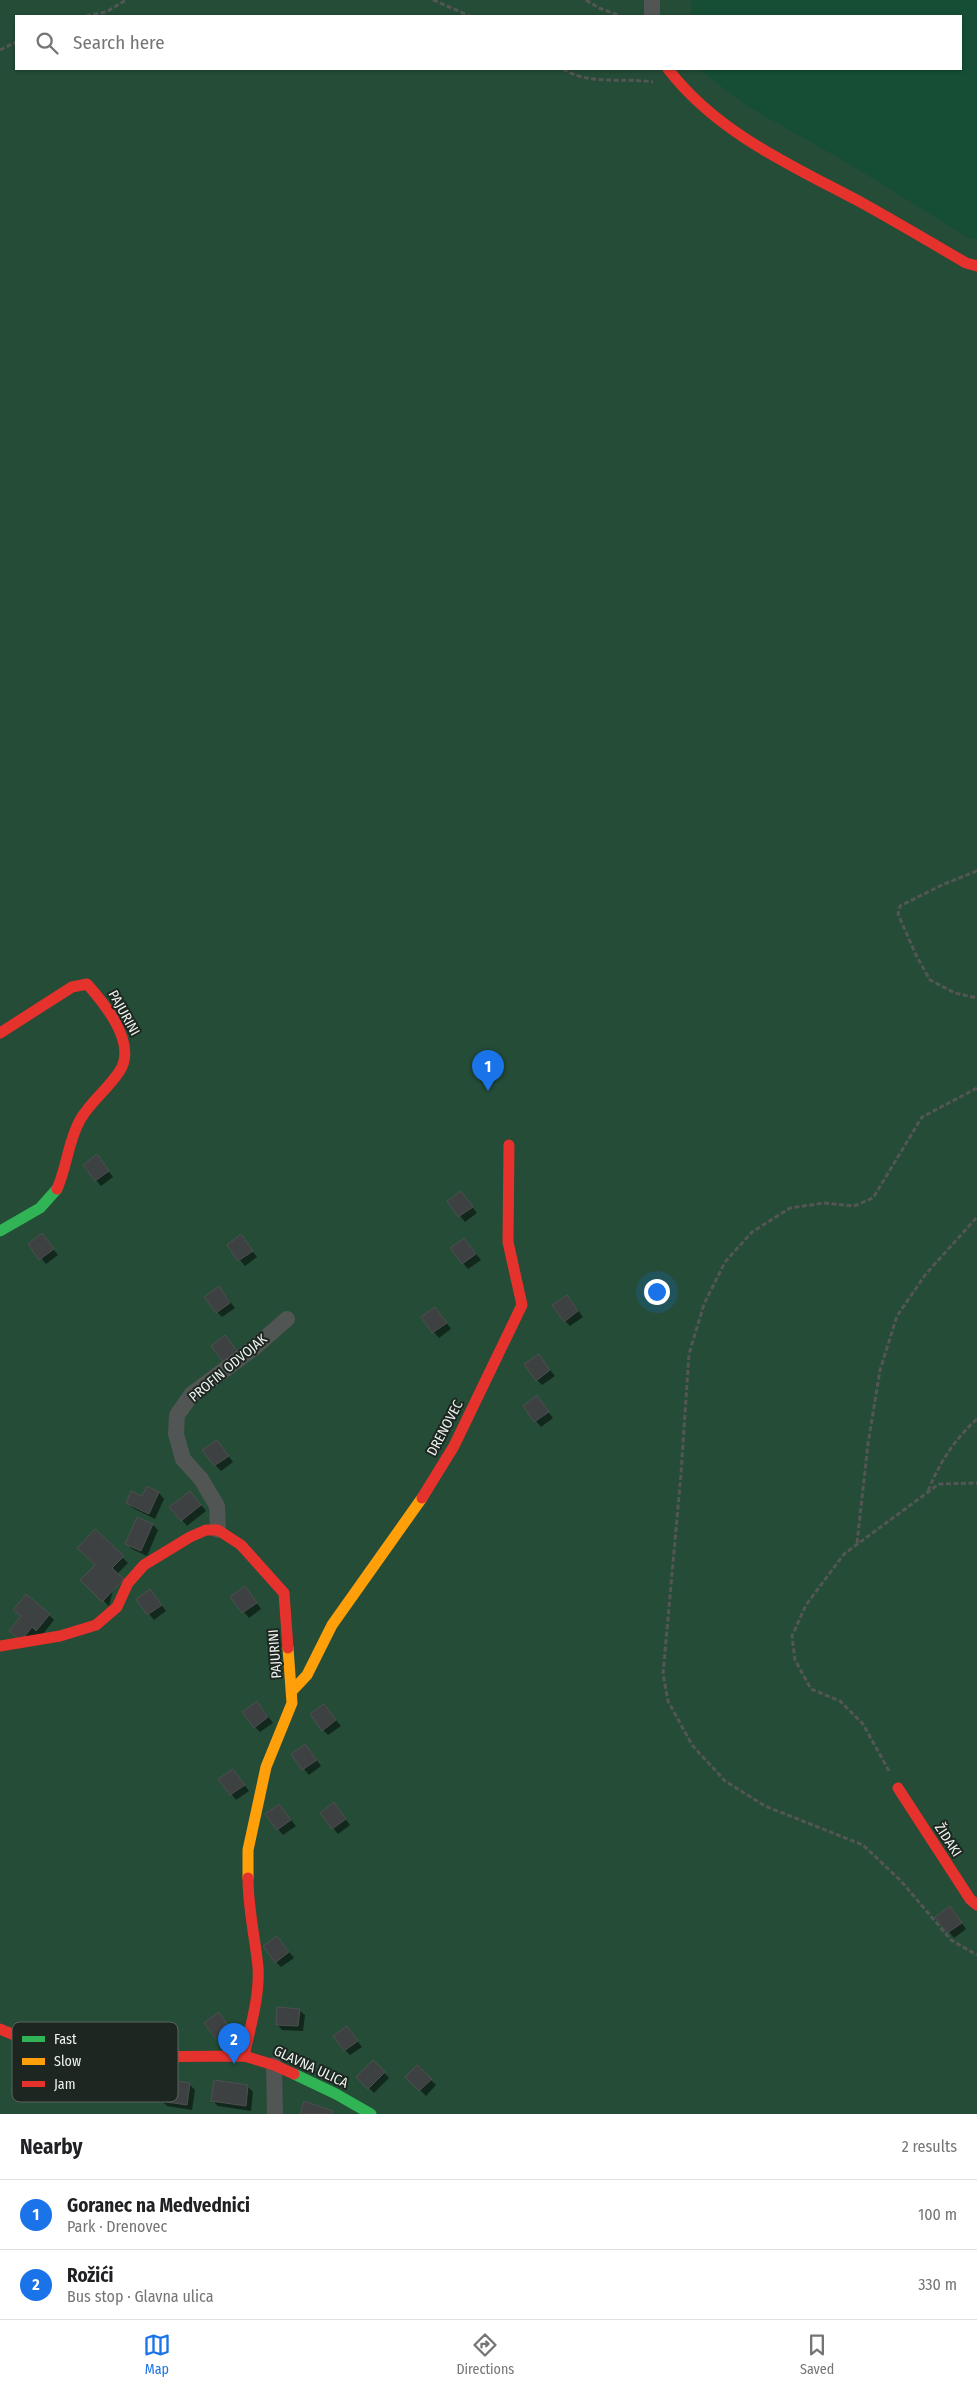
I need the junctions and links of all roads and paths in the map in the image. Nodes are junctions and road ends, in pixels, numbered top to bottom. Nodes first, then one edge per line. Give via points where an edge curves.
1 (126, 0) edge
2 (433, 0) edge
3 (586, 0) edge
4 (652, 0) edge
5 (91, 15) edge
6 (468, 15) edge
7 (617, 15) edge
8 (652, 15) edge
9 (15, 42) edge
10 (0, 50) edge
11 (565, 70) edge
12 (669, 70) edge
13 (678, 86) junction
14 (977, 266) edge
15 (977, 871) edge
16 (977, 998) edge
17 (0, 1033) edge
18 (977, 1088) edge
19 (509, 1145) dead end
20 (977, 1216) edge
21 (0, 1231) edge
22 (287, 1318) dead end
23 (977, 1419) edge
24 (977, 1483) edge
25 (928, 1492) junction
26 (218, 1530) junction
27 (856, 1544) junction
28 (0, 1646) edge
29 (292, 1691) junction
30 (898, 1788) joint
31 (977, 1904) edge
32 (977, 1956) edge
33 (0, 2029) edge
34 (12, 2034) edge
35 (244, 2056) junction
36 (178, 2057) edge
37 (274, 2065) junction
38 (275, 2114) edge
39 (372, 2114) edge

1 - 5 path via 106,12
2 - 6 path
3 - 7 path
4 - 8 street
9 - 10 path
11 - 13 path via 591,80 645,81
12 - 13 street
13 - 14 street via 703,109 772,155 966,263
15 - 16 path via 900,906 898,914 930,980
17 - 21 street, PAJURINI via 72,987 87,984 98,995 126,1046 123,1069 89,1105 79,1122 58,1187 51,1198
18 - 32 path via 922,1117 873,1198 854,1206 824,1203 790,1208 752,1232 726,1262 704,1304 689,1354 663,1674 668,1701 692,1745 725,1781 765,1806 863,1845 901,1881 951,1940
19 - 29 street, DRENOVEC via 508,1242 522,1305 454,1446 422,1498 332,1625 307,1675
20 - 27 path via 925,1275 897,1316 880,1370
22 - 26 street, PROFIN ODVOJAK via 255,1347 192,1394 177,1415 176,1434 183,1459 201,1479 217,1506
23 - 25 path via 959,1436 938,1468
24 - 25 path via 939,1484
25 - 27 path
26 - 28 street via 206,1530 190,1536 144,1565 128,1583 116,1607 96,1625 60,1636
26 - 29 street, PAJURINI via 241,1546 284,1593
27 - 30 path via 844,1554 806,1605 792,1636 795,1660 811,1689 840,1701 863,1724
29 - 35 street, PAJURINI via 287,1717 266,1767 248,1850 248,1905 258,1969
30 - 31 street, ŽIDAKI via 936,1850 970,1899
33 - 34 street, GLAVNA ULICA
35 - 36 street, GLAVNA ULICA
35 - 37 street, GLAVNA ULICA
37 - 38 street
37 - 39 street, GLAVNA ULICA

